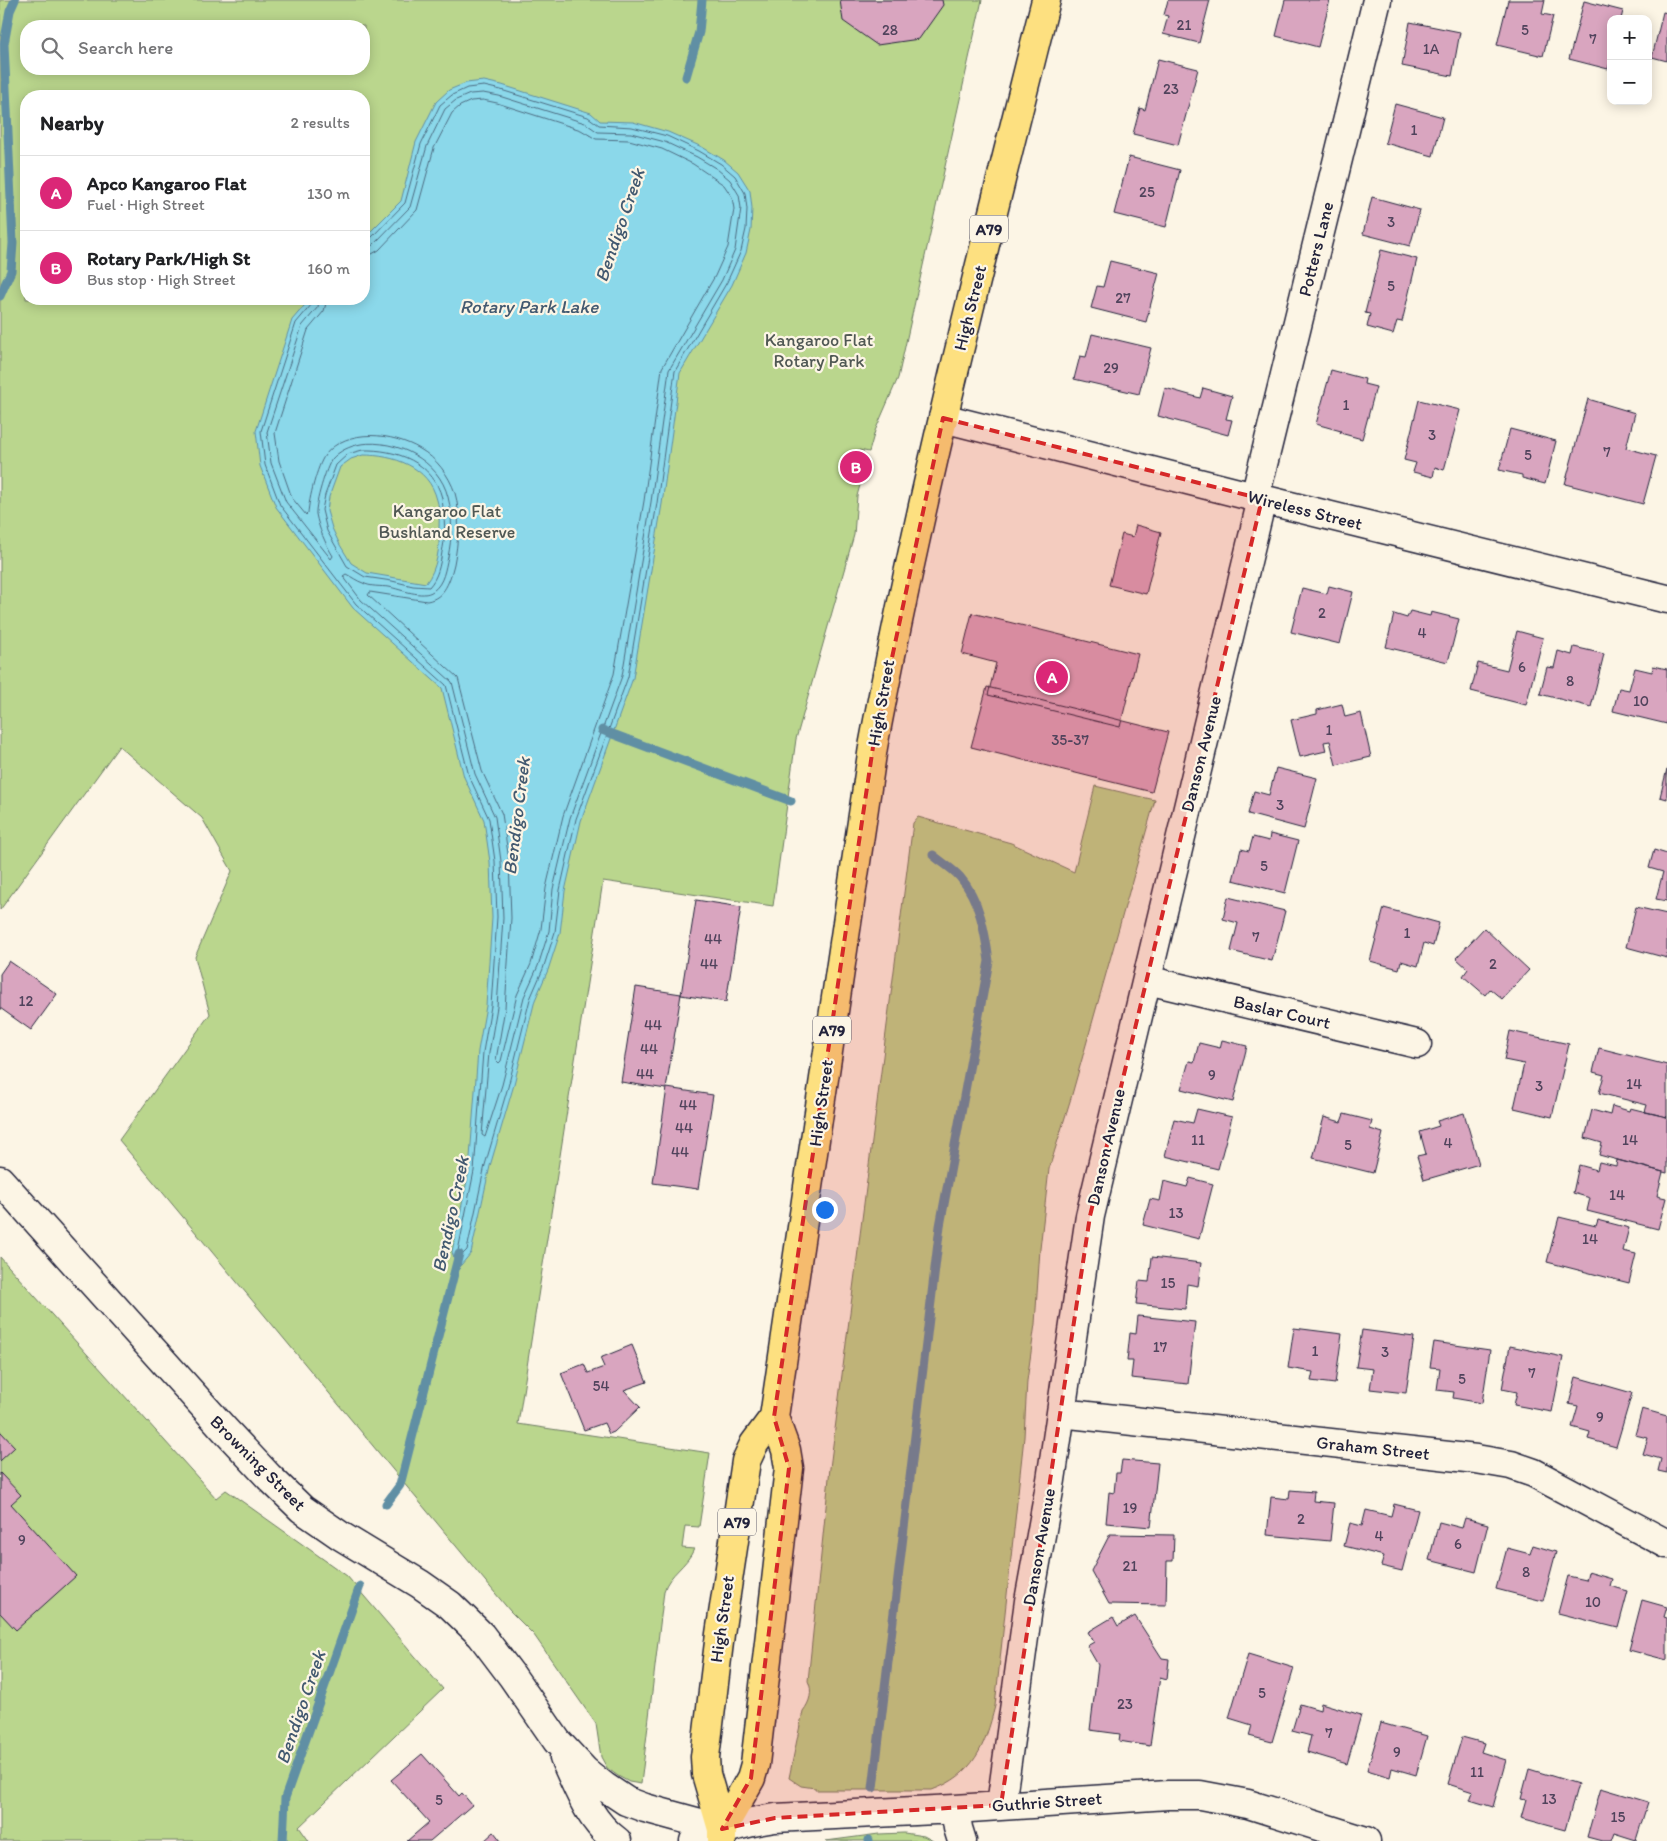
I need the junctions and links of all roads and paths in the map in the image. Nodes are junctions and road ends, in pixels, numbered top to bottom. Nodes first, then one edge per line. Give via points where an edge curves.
1 (1046, 0) edge
2 (1377, 0) edge
3 (943, 418) junction
4 (1259, 498) junction
5 (1667, 599) edge
6 (1146, 980) junction
7 (1417, 1044) dead end
8 (0, 1180) edge
9 (1061, 1414) junction
10 (774, 1417) junction
11 (1667, 1544) edge
12 (557, 1741) junction
13 (1001, 1805) junction
14 (955, 1809) junction
15 (722, 1835) edge
16 (617, 1841) edge
17 (694, 1841) edge
18 (962, 1841) edge
19 (1366, 1841) edge

1 - 3 highway, High Street / A79
2 - 4 street, Potters Lane
3 - 4 street, Wireless Street
3 - 10 highway, High Street / A79 via 892,644 873,747
4 - 5 street, Wireless Street
4 - 6 street, Danson Avenue
6 - 7 street, Baslar Court
6 - 9 street, Danson Avenue via 1090,1216
8 - 12 street, Browning Street via 225,1430 302,1509 450,1605 481,1635
9 - 11 street, Graham Street via 1511,1465
9 - 13 street, Danson Avenue via 1028,1611
10 - 15 highway, High Street / A79 via 789,1468 755,1764
10 - 15 highway, High Street / A79 via 746,1461 718,1643 705,1757 706,1774
12 - 15 street, Browning Street via 585,1771 626,1801
12 - 16 street, Browning Street via 591,1815 605,1833
13 - 14 street, Guthrie Street
13 - 19 street, Guthrie Street via 1200,1795 1248,1804
14 - 15 street, Guthrie Street via 776,1818
14 - 18 street
15 - 17 street

